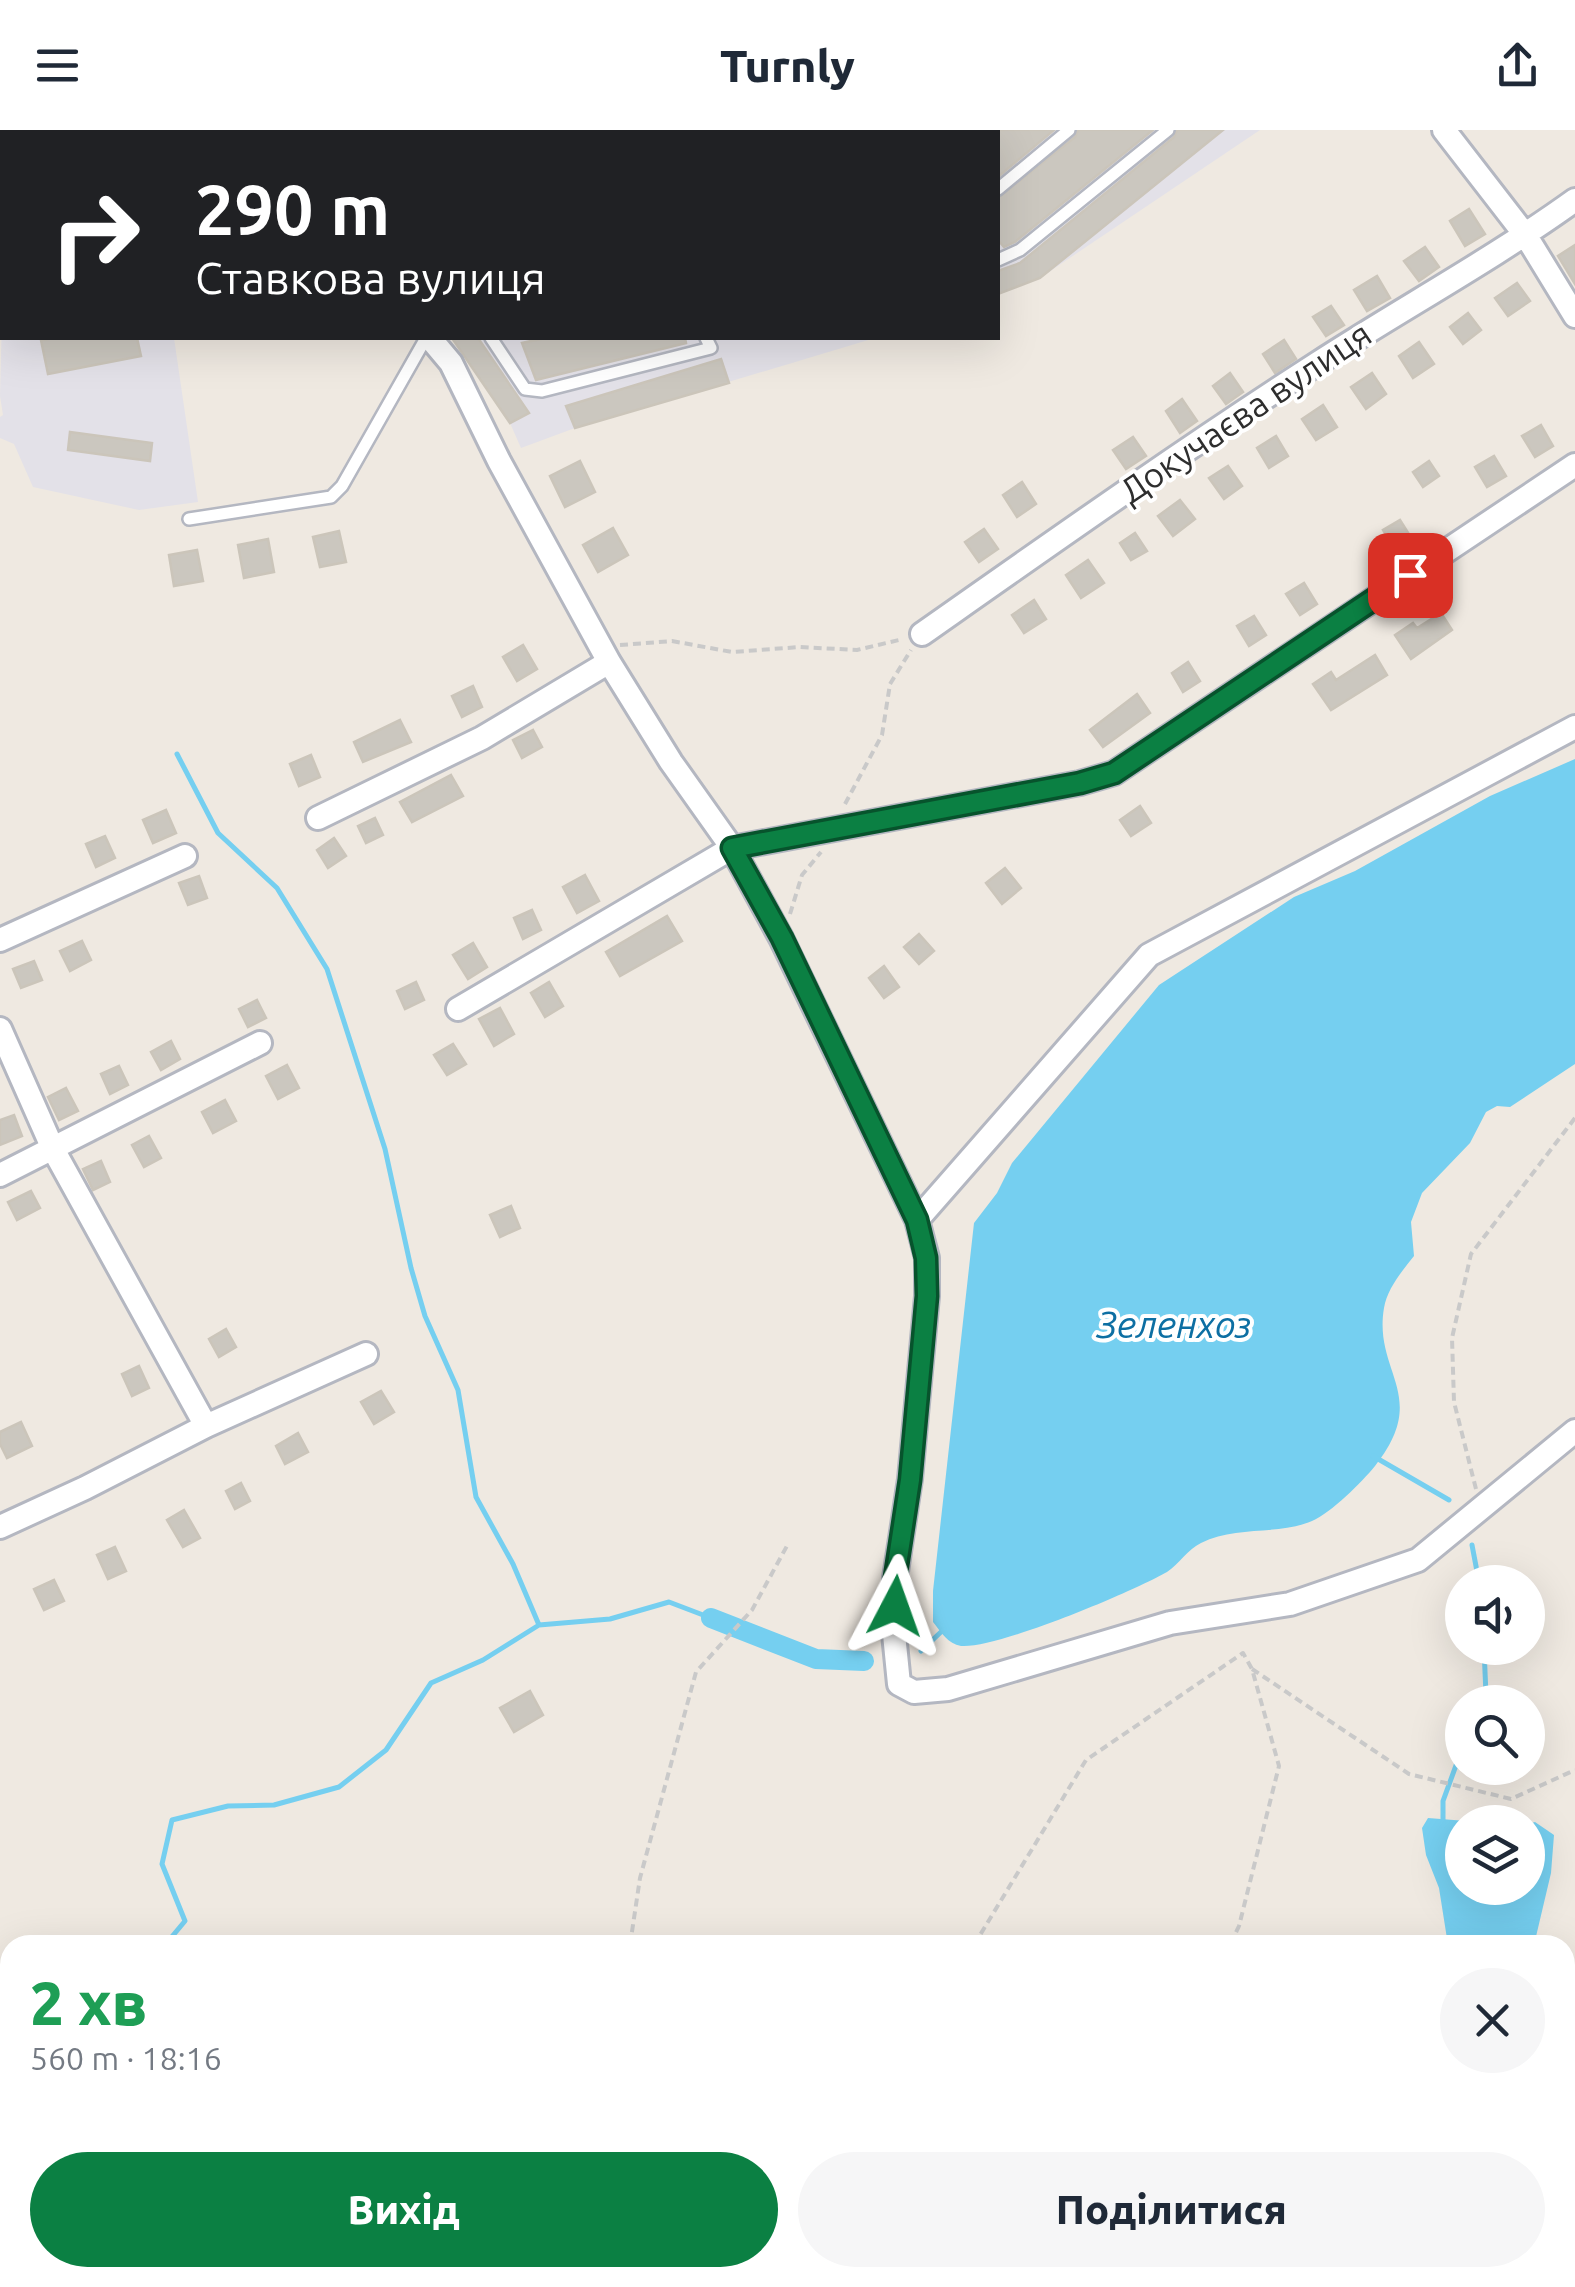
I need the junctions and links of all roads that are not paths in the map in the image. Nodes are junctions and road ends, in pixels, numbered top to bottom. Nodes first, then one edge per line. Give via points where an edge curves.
1 (1070, 130) edge
2 (1168, 130) edge
3 (1444, 130) edge
4 (1000, 188) edge
5 (1575, 200) edge
6 (1526, 236) junction
7 (1000, 259) edge
8 (1575, 316) edge
9 (427, 340) edge
10 (430, 340) edge
11 (492, 340) edge
12 (707, 340) edge
13 (1575, 465) edge
14 (190, 519) dead end
15 (922, 634) road end
16 (604, 654) junction
17 (1575, 727) edge
18 (318, 818) dead end
19 (732, 848) junction
20 (185, 856) dead end
21 (0, 940) edge
22 (458, 1009) dead end
23 (0, 1029) edge
24 (260, 1043) dead end
25 (53, 1150) junction
26 (0, 1175) edge
27 (917, 1220) junction
28 (366, 1354) dead end
29 (206, 1426) junction
30 (1575, 1430) edge
31 (0, 1527) edge

1 - 4 lane
2 - 7 lane
3 - 6 street
5 - 6 street, Докучаєва вулиця
6 - 8 street
6 - 15 street, Докучаєва вулиця via 1190,446
9 - 14 lane via 331,497
10 - 16 street via 451,363
11 - 12 lane via 525,389 542,391 711,348
13 - 19 street via 1114,773
16 - 18 street via 482,738
16 - 19 street
17 - 27 street via 1149,955
19 - 22 street
19 - 27 street
20 - 21 street
23 - 25 street
24 - 25 street
25 - 26 street
25 - 29 street
27 - 30 street via 927,1296 894,1634 900,1684 914,1692 948,1689 1170,1623 1290,1604 1418,1560
28 - 29 street
29 - 31 street

